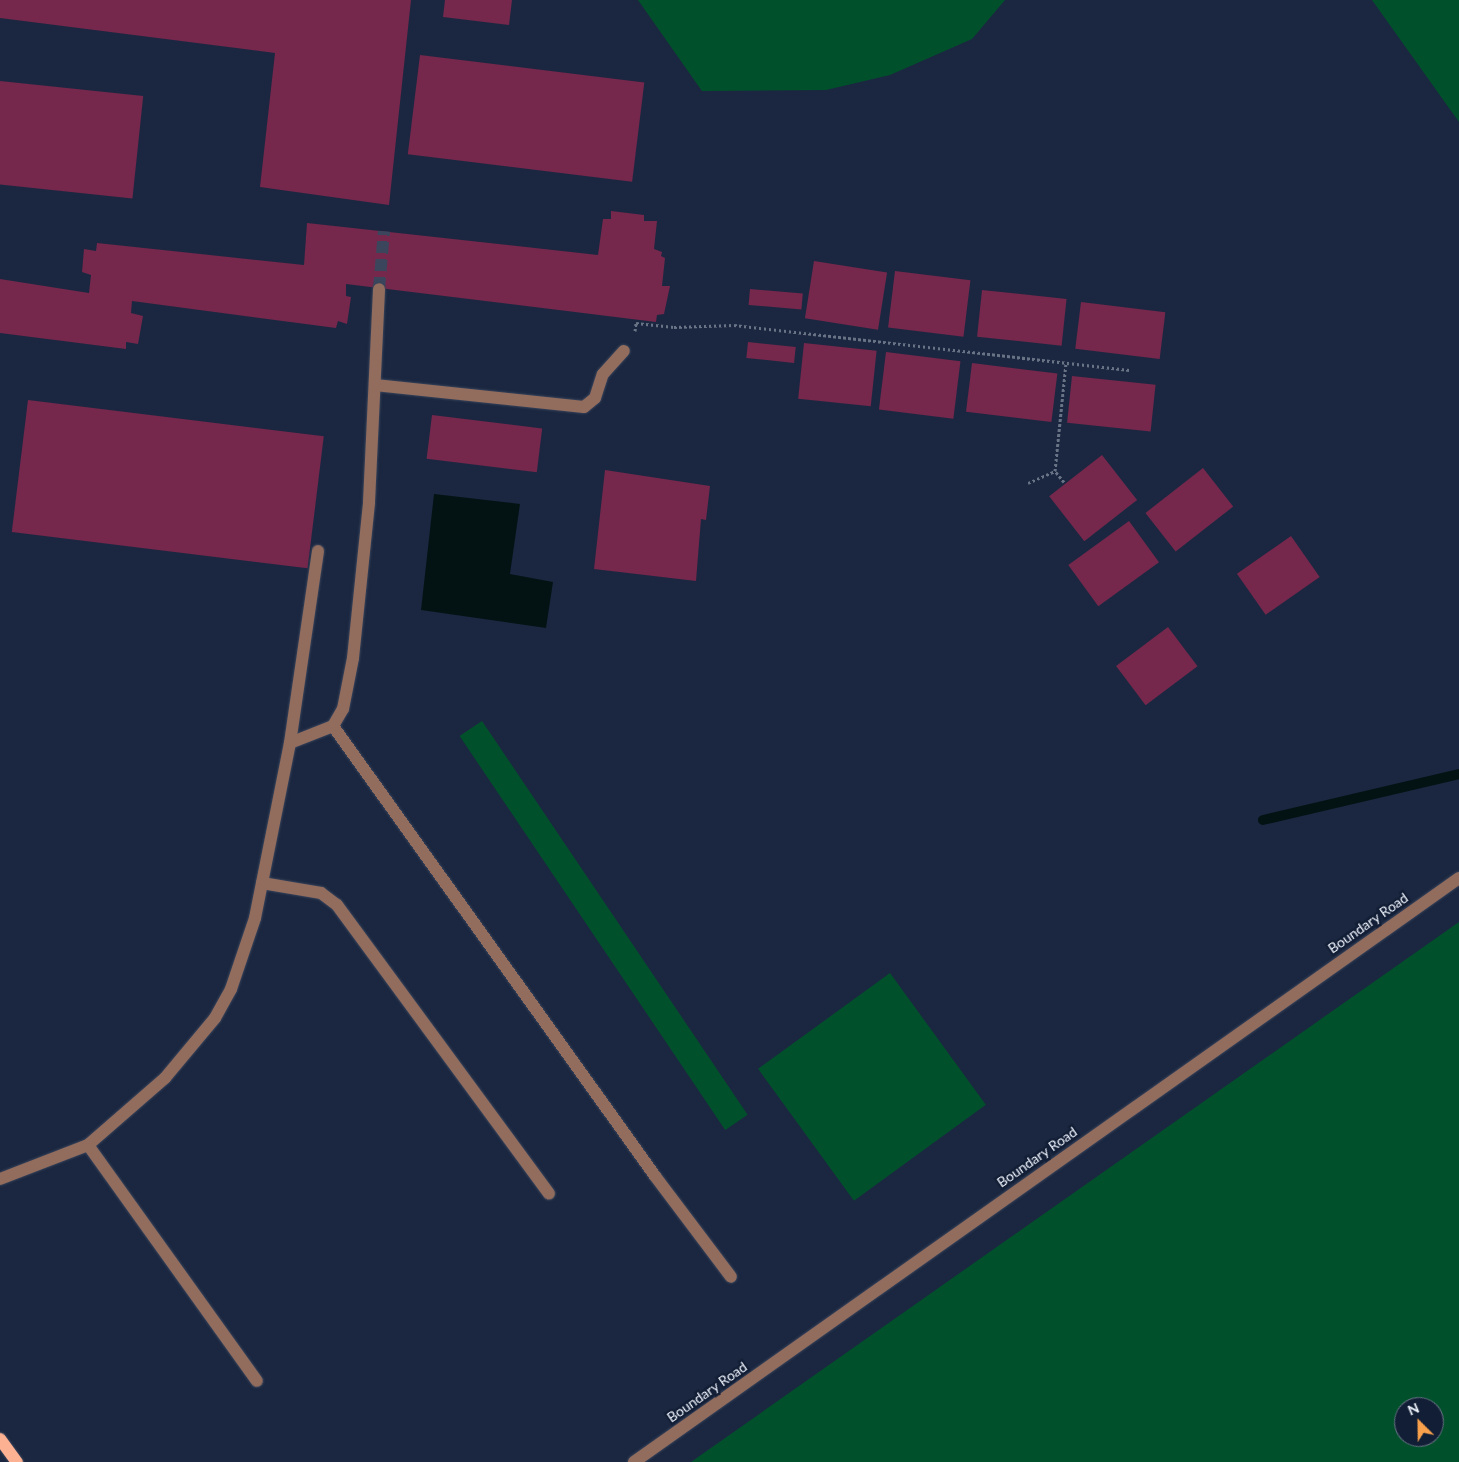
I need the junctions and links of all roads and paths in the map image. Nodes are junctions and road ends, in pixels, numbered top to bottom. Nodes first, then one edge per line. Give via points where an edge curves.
1 (379, 289) tunnel mouth
2 (636, 323) dead end
3 (624, 351) dead end
4 (1066, 363) junction
5 (1129, 370) dead end
6 (375, 385) junction
7 (1056, 471) junction
8 (1064, 482) dead end
9 (1028, 483) dead end
10 (318, 552) dead end
11 (333, 726) junction
12 (290, 743) junction
13 (1459, 878) edge
14 (262, 883) junction
15 (88, 1145) junction
16 (0, 1178) edge
17 (549, 1194) dead end
18 (731, 1277) dead end
19 (257, 1381) dead end
20 (0, 1439) edge
21 (17, 1462) edge
22 (634, 1462) edge

1 - 6 street
2 - 4 path via 674,327 734,325
3 - 6 street via 603,374 595,398 584,407
4 - 5 path
4 - 7 path
6 - 11 street via 369,502 353,658 343,709
7 - 8 path
7 - 9 path
10 - 12 street
11 - 12 street
11 - 18 street
12 - 14 street
13 - 22 street, Boundary Road
14 - 15 street via 237,972 215,1018 165,1078
14 - 17 street via 321,894 337,905
15 - 16 street
15 - 19 street
20 - 21 main road

